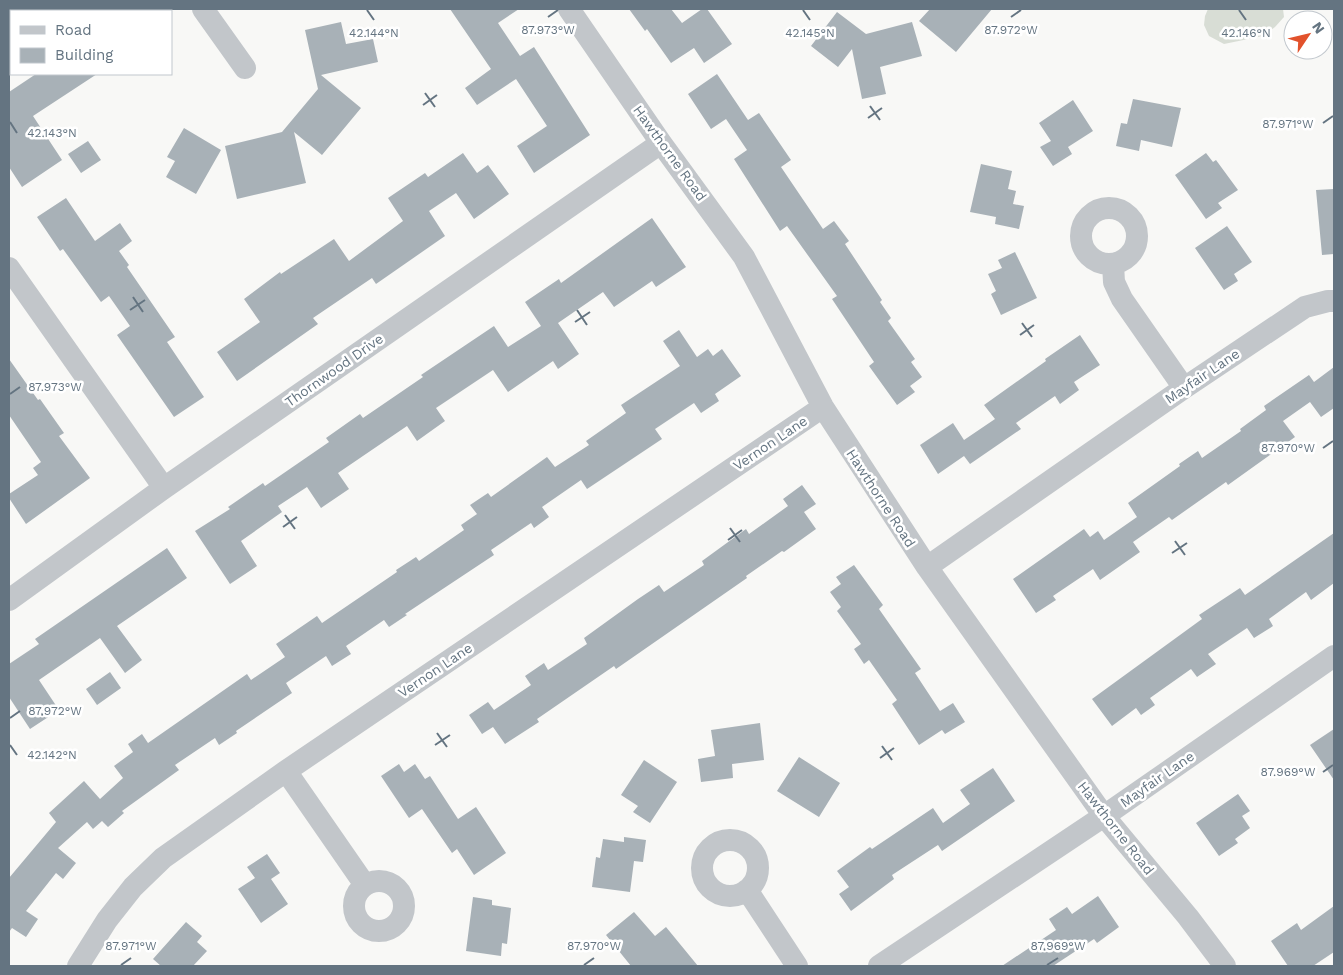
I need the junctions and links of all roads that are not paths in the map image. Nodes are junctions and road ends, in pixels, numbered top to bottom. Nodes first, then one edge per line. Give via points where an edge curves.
1 (203, 9) edge
2 (569, 9) edge
3 (245, 68) dead end
4 (661, 143) junction
5 (1112, 264) dead end
6 (9, 268) edge
7 (1334, 301) edge
8 (1184, 388) junction
9 (823, 407) junction
10 (164, 488) junction
11 (927, 567) junction
12 (9, 600) edge
13 (1334, 656) edge
14 (286, 771) junction
15 (1104, 816) junction
16 (365, 885) dead end
17 (747, 890) dead end
18 (78, 966) edge
19 (797, 966) edge
20 (879, 966) edge
21 (1225, 966) edge

1 - 3 street
2 - 4 street, Hawthorne Road
4 - 9 street, Hawthorne Road via 744,257
4 - 10 street, Thornwood Drive
5 - 8 street via 1114,282 1122,299
6 - 10 street
7 - 8 street, Mayfair Lane via 1305,307
8 - 11 street, Mayfair Lane
9 - 11 street, Hawthorne Road
9 - 14 street, Vernon Lane
10 - 12 street, Thornwood Drive
11 - 15 street, Hawthorne Road
13 - 15 street, Mayfair Lane
14 - 16 street
14 - 18 street, Vernon Lane via 163,858 133,887 107,920
15 - 20 street, Mayfair Lane
15 - 21 street, Hawthorne Road
17 - 19 street

